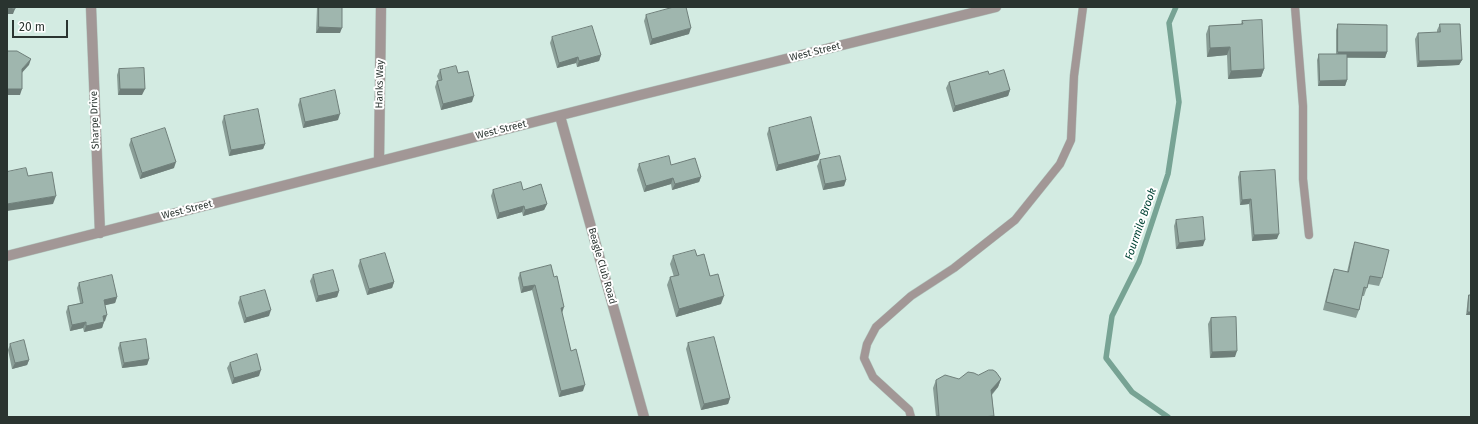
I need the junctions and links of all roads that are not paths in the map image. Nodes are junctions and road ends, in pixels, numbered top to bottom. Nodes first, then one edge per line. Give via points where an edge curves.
1 (91, 7) edge
2 (381, 7) edge
3 (996, 7) edge
4 (1083, 7) edge
5 (1295, 7) edge
6 (560, 116) junction
7 (379, 162) junction
8 (100, 232) junction
9 (1309, 235) dead end
10 (7, 256) edge
11 (644, 417) edge
12 (911, 417) edge

1 - 8 street, Sharpe Drive
2 - 7 street, Hanks Way
3 - 6 street, West Street
4 - 12 lane via 1074,76 1071,140 1060,164 1015,220 954,268 911,296 876,327 868,344 864,358 873,377 908,410
5 - 9 lane via 1303,106 1303,179
6 - 7 street, West Street
6 - 11 street, Beagle Club Road
7 - 8 street, West Street
8 - 10 street, West Street

